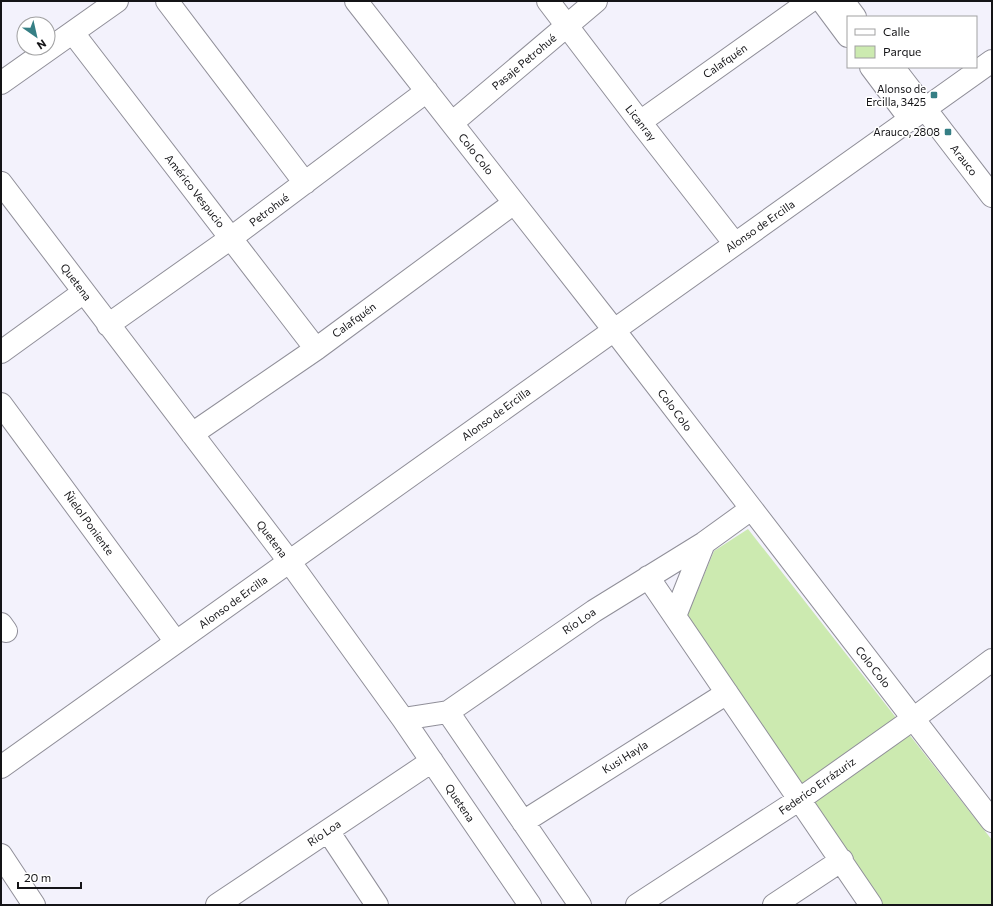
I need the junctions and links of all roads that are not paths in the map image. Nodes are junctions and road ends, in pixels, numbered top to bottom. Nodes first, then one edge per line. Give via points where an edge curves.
1 (117, 1) edge
2 (168, 1) edge
3 (356, 1) edge
4 (548, 1) edge
5 (596, 1) edge
6 (810, 1) edge
7 (822, 1) edge
8 (843, 1) edge
9 (854, 16) edge
10 (567, 26) junction
11 (73, 33) junction
12 (847, 35) edge
13 (992, 60) edge
14 (872, 68) edge
15 (894, 68) edge
16 (1, 83) edge
17 (427, 91) junction
18 (917, 114) junction
19 (640, 122) junction
20 (452, 123) junction
21 (305, 183) junction
22 (1, 184) edge
23 (992, 196) edge
24 (514, 203) junction
25 (231, 238) junction
26 (735, 244) junction
27 (84, 292) junction
28 (108, 325) junction
29 (614, 330) junction
30 (316, 349) junction
31 (1, 352) edge
32 (1, 404) edge
33 (192, 434) junction
34 (751, 509) junction
35 (704, 543) junction
36 (289, 561) junction
37 (648, 577) junction
38 (675, 616) junction
39 (176, 642) junction
40 (992, 660) edge
41 (727, 693) junction
42 (448, 712) junction
43 (403, 719) junction
44 (913, 719) junction
45 (432, 761) junction
46 (1, 767) edge
47 (800, 799) junction
48 (992, 821) edge
49 (523, 822) junction
50 (328, 830) junction
51 (1, 855) edge
52 (842, 860) junction
53 (34, 905) edge
54 (217, 905) edge
55 (377, 905) edge
56 (530, 905) edge
57 (580, 905) edge
58 (637, 905) edge
59 (774, 905) edge
60 (871, 905) edge

1 - 11 street
2 - 21 street
3 - 17 street, Colo Colo
4 - 10 street, Licanray
5 - 10 street, Pasaje Petrohué
6 - 19 street, Calafquén
7 - 12 street
8 - 9 street
10 - 19 street, Licanray
10 - 20 street, Pasaje Petrohué
11 - 16 street
11 - 25 street, Américo Vespucio
13 - 18 street, Alonso de Ercilla
14 - 18 street, Arauco
15 - 18 street, Arauco
17 - 20 street, Colo Colo
17 - 21 street, Petrohué
18 - 23 street, Arauco
18 - 26 street, Alonso de Ercilla
19 - 26 street, Licanray
20 - 24 street, Colo Colo
21 - 25 street, Petrohué
22 - 27 street, Quetena
24 - 29 street, Colo Colo
24 - 30 street, Calafquén
25 - 28 street, Petrohué
25 - 30 street, Américo Vespucio
26 - 29 street, Alonso de Ercilla
27 - 28 street, Quetena
27 - 31 street
28 - 33 street, Quetena
29 - 34 street, Colo Colo
29 - 36 street, Alonso de Ercilla
30 - 33 street, Calafquén
32 - 39 street, Ñielol Poniente
33 - 36 street, Quetena
34 - 35 street, Río Loa
34 - 44 street, Colo Colo
35 - 37 street, Río Loa
35 - 38 street
36 - 39 street, Alonso de Ercilla
36 - 43 street, Quetena
37 - 38 street
37 - 42 street, Río Loa via 594,611
38 - 41 street
39 - 46 street, Alonso de Ercilla
40 - 44 street, Federico Errázuriz
41 - 47 street
41 - 49 street, Kusi Hayla
42 - 43 street, Río Loa
42 - 49 street
43 - 45 street, Quetena
44 - 47 street, Federico Errázuriz
44 - 48 street, Colo Colo
45 - 50 street, Río Loa
45 - 56 street, Quetena
47 - 52 street
47 - 58 street, Federico Errázuriz
49 - 57 street
50 - 54 street, Río Loa
50 - 55 street
51 - 53 street
52 - 59 street
52 - 60 street

